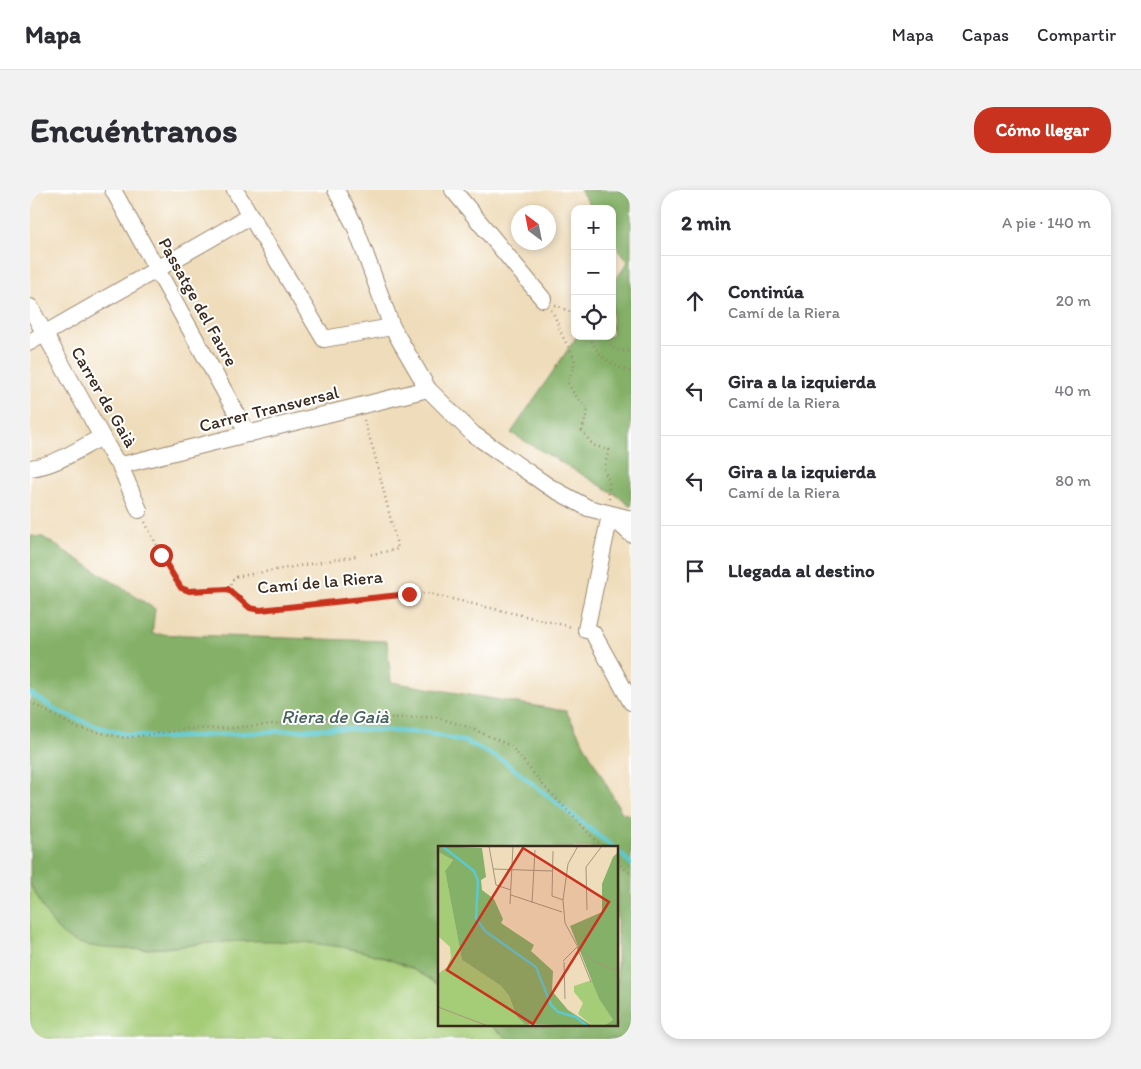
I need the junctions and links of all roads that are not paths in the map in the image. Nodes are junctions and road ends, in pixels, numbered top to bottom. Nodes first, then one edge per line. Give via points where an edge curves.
1 (113, 190) edge
2 (235, 190) edge
3 (336, 190) edge
4 (453, 190) edge
5 (250, 216) junction
6 (157, 269) junction
7 (542, 299) road end
8 (30, 307) edge
9 (392, 327) junction
10 (44, 333) junction
11 (30, 342) edge
12 (428, 389) junction
13 (248, 434) junction
14 (102, 437) junction
15 (119, 463) junction
16 (30, 468) edge
17 (140, 510) road end
18 (610, 515) junction
19 (631, 519) edge
20 (631, 534) edge
21 (631, 702) edge

1 - 6 street, Passatge del Faure
2 - 5 street
3 - 9 street via 355,226
4 - 7 street
5 - 6 street
5 - 9 street via 324,339
6 - 10 street
6 - 13 street, Passatge del Faure
8 - 10 street, Carrer de Gaià
9 - 12 street
10 - 11 street
10 - 14 street, Carrer de Gaià
12 - 13 street, Carrer Transversal
12 - 18 street via 473,434 548,486 588,508
13 - 15 street, Carrer Transversal via 122,465
14 - 15 street, Carrer de Gaià
14 - 16 street via 64,458
15 - 17 street, Carrer de Gaià
18 - 19 street
18 - 20 street
18 - 21 street via 589,631

